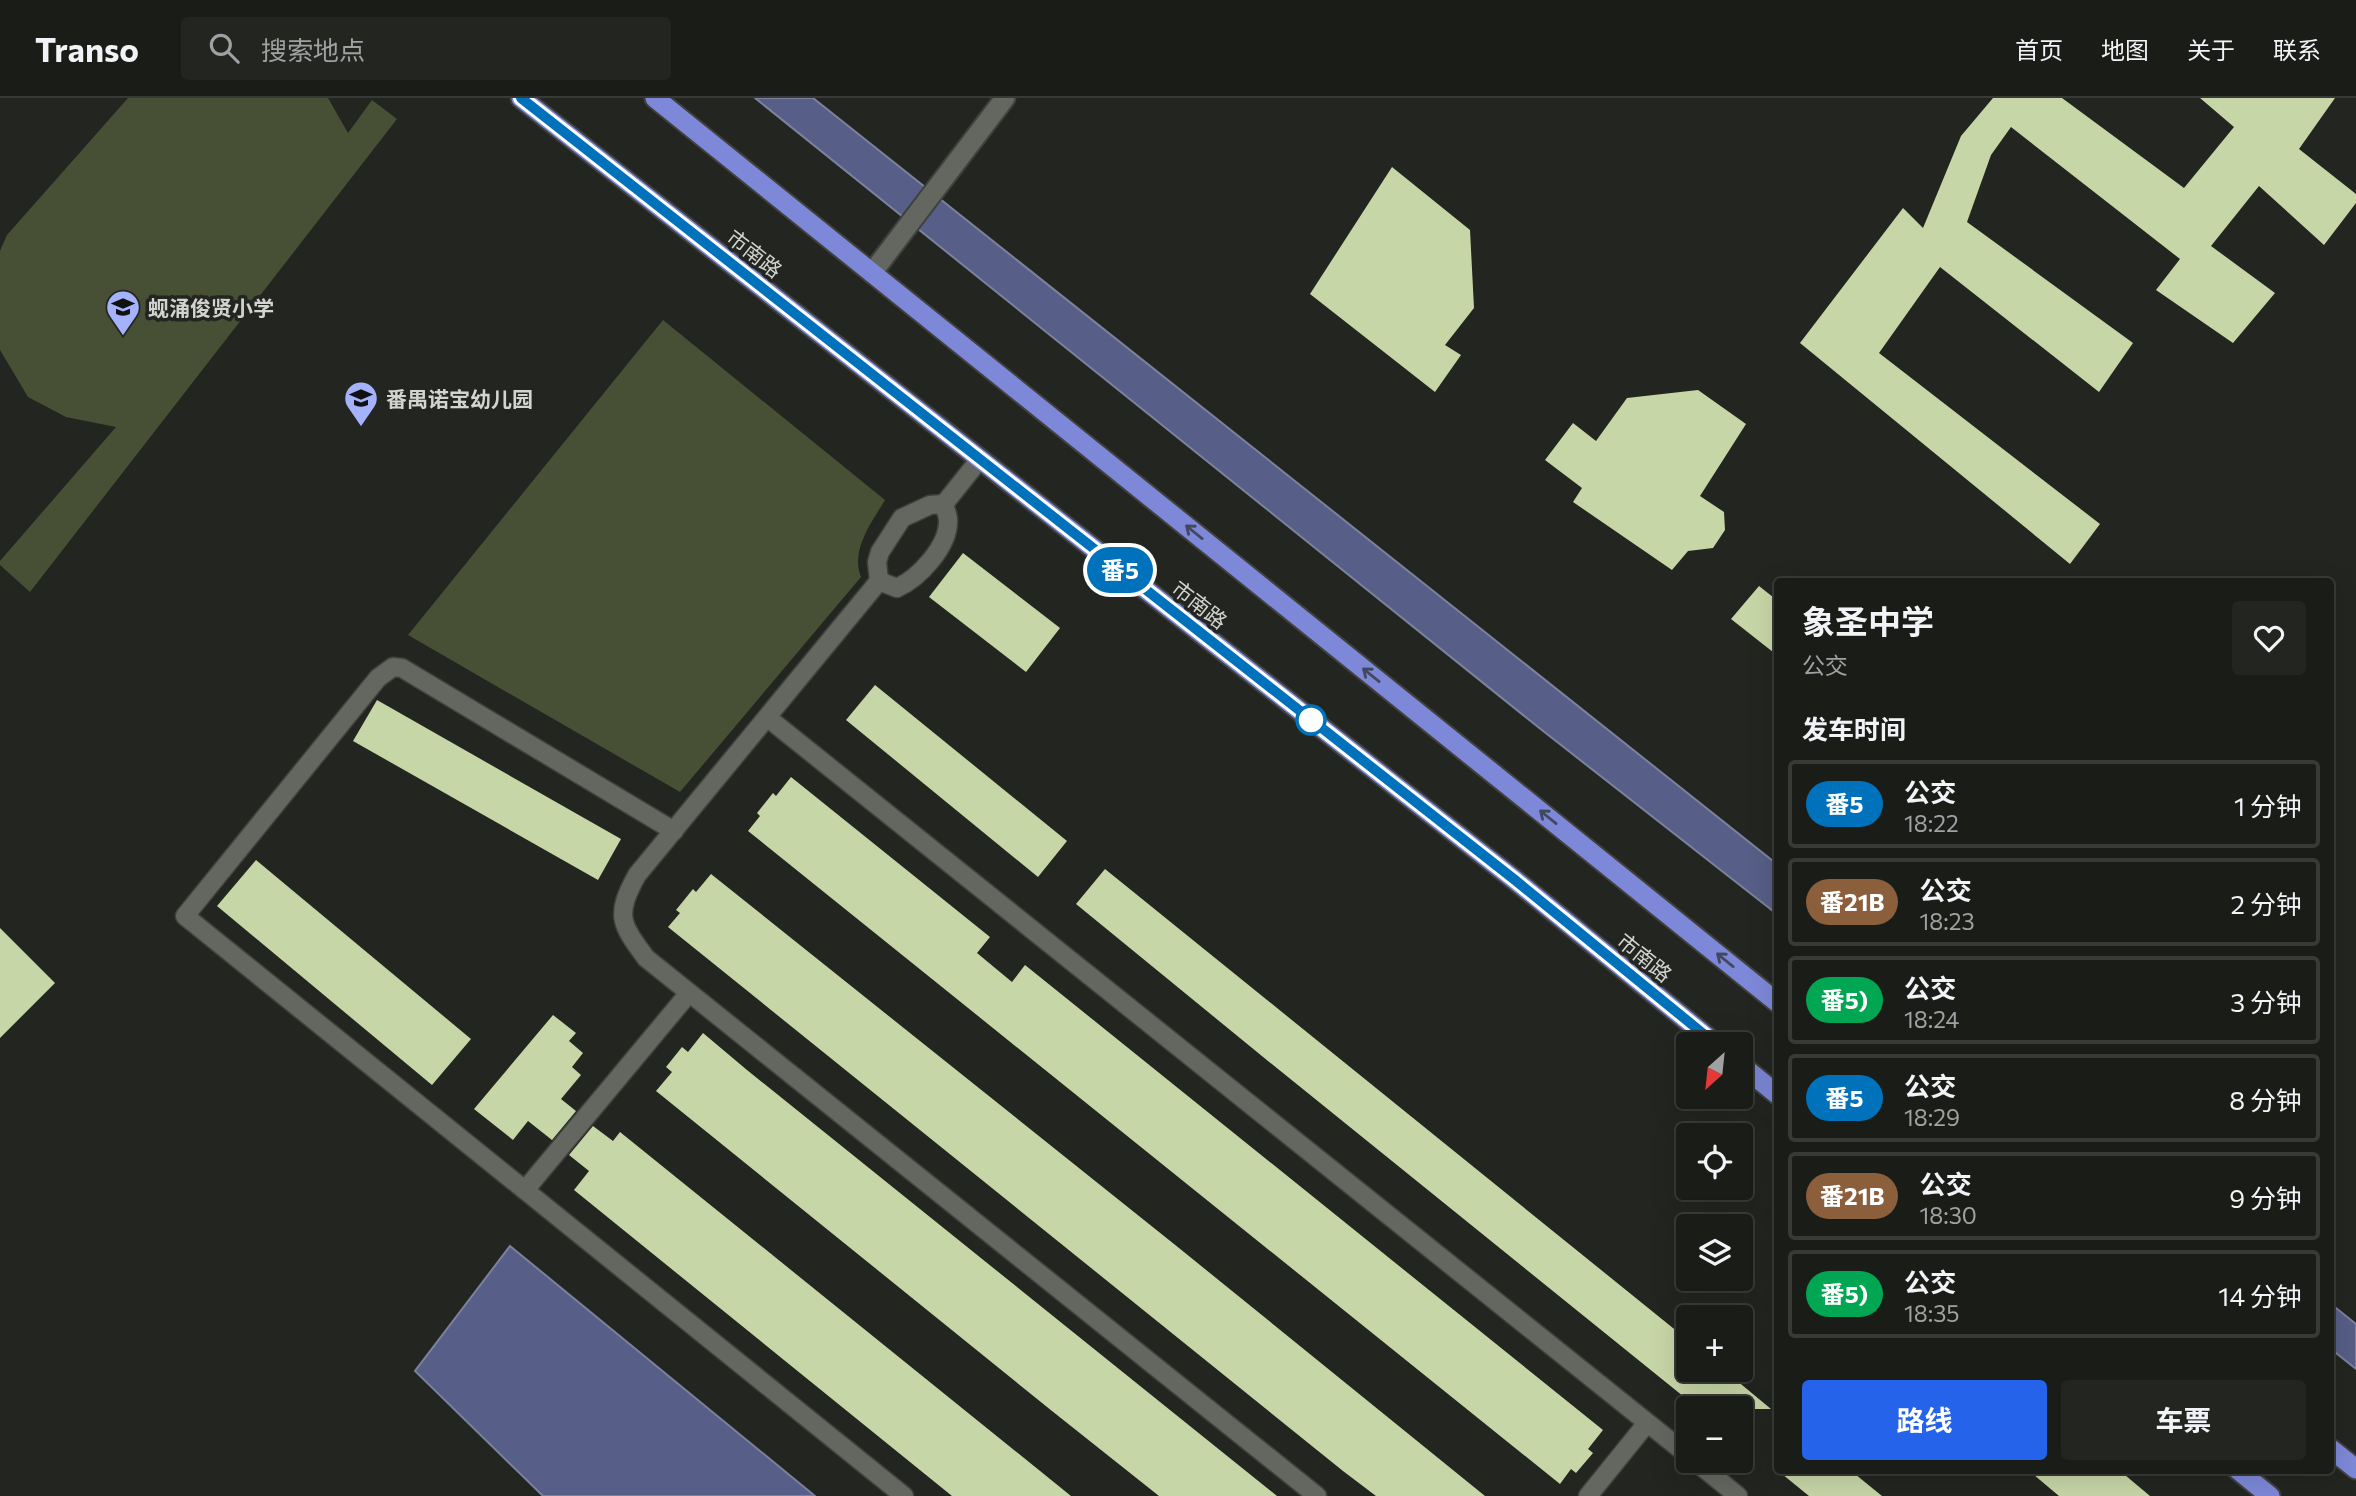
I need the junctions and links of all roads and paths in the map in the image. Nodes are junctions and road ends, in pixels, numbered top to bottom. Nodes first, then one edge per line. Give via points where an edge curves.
1 (521, 98) edge
2 (655, 98) edge
3 (1005, 98) edge
4 (872, 273) junction
5 (980, 459) junction
6 (944, 504) junction
7 (879, 581) junction
8 (768, 718) junction
9 (674, 831) junction
10 (690, 993) junction
11 (1774, 1000) edge
12 (1701, 1032) edge
13 (1754, 1076) edge
14 (1774, 1092) edge
15 (525, 1191) junction
16 (1647, 1423) junction
17 (1676, 1446) edge
18 (2334, 1451) edge
19 (2356, 1469) edge
20 (1710, 1473) edge
21 (2243, 1474) edge
22 (904, 1496) edge
23 (1317, 1496) edge
24 (1588, 1496) edge
25 (1738, 1496) edge
26 (2270, 1496) edge

1 - 5 highway, 市南路
2 - 4 highway
3 - 4 street
11 -> 4 highway
5 - 6 lane
5 - 12 highway, 市南路
6 - 7 lane via 902,518 880,552
6 - 7 lane via 949,522 929,564 897,588
7 - 8 lane
8 - 9 lane
8 - 16 lane
9 - 10 lane via 637,875 626,894 621,917 646,958
9 - 15 lane via 402,668 393,667 378,678 185,916
10 - 15 lane
10 - 23 lane
13 - 14 highway
15 - 22 lane
16 - 17 lane
16 - 24 lane
18 - 19 highway
20 - 25 lane
21 - 26 highway

